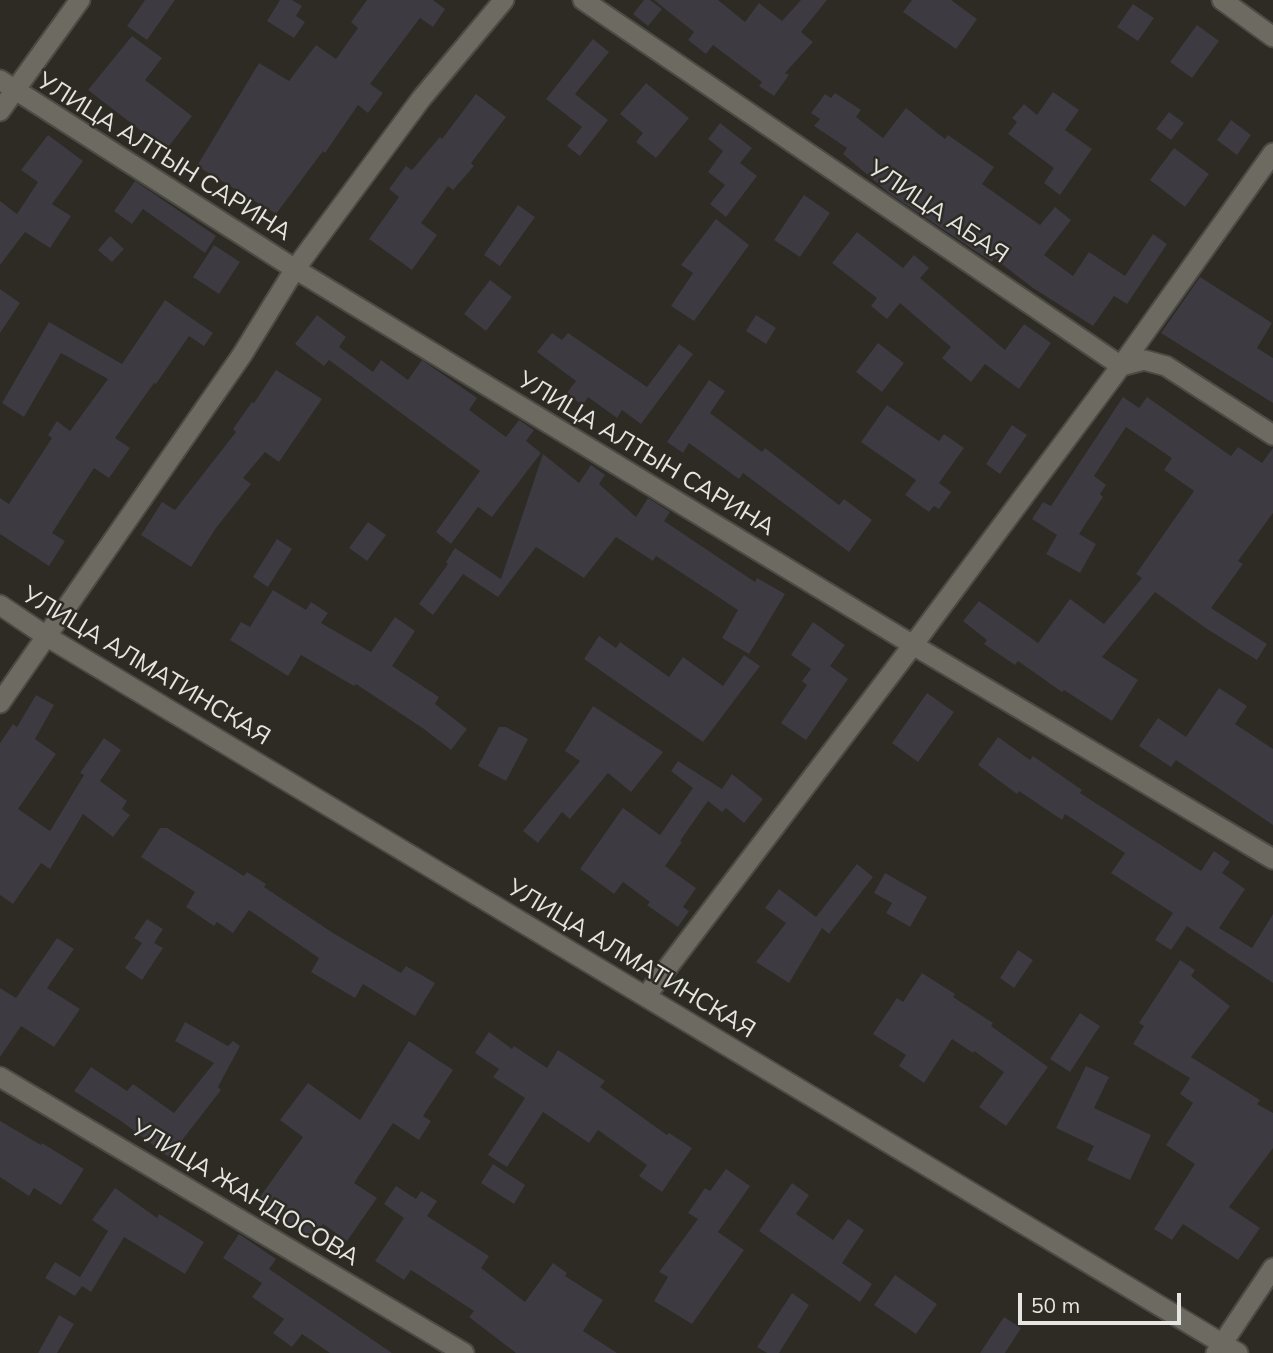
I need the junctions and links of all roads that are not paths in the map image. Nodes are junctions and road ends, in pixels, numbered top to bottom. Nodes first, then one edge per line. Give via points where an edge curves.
1 (80, 0) edge
2 (504, 0) edge
3 (583, 0) edge
4 (1223, 0) edge
5 (1273, 37) edge
6 (7, 85) edge
7 (0, 111) edge
8 (1273, 153) edge
9 (295, 269) junction
10 (1121, 366) junction
11 (1273, 435) edge
12 (0, 605) edge
13 (46, 636) junction
14 (913, 645) junction
15 (0, 702) edge
16 (1273, 859) edge
17 (646, 996) junction
18 (0, 1077) edge
19 (1273, 1268) edge
20 (1226, 1350) edge
21 (464, 1353) edge

1 - 6 street
2 - 9 street via 421,99
3 - 10 street, УЛИЦА АБАЯ
4 - 5 street
6 - 7 street
6 - 9 street, УЛИЦА АЛТЫН САРИНА
8 - 10 street
9 - 13 street via 242,355
9 - 14 street, УЛИЦА АЛТЫН САРИНА
10 - 11 street via 1144,360 1166,366
10 - 14 street
12 - 13 street, УЛИЦА АЛМАТИНСКАЯ
13 - 15 street
13 - 17 street, УЛИЦА АЛМАТИНСКАЯ
14 - 16 street, УЛИЦА АЛТЫН САРИНА
14 - 17 street
17 - 20 street, УЛИЦА АЛМАТИНСКАЯ
18 - 21 street, УЛИЦА ЖАНДОСОВА
19 - 20 street

